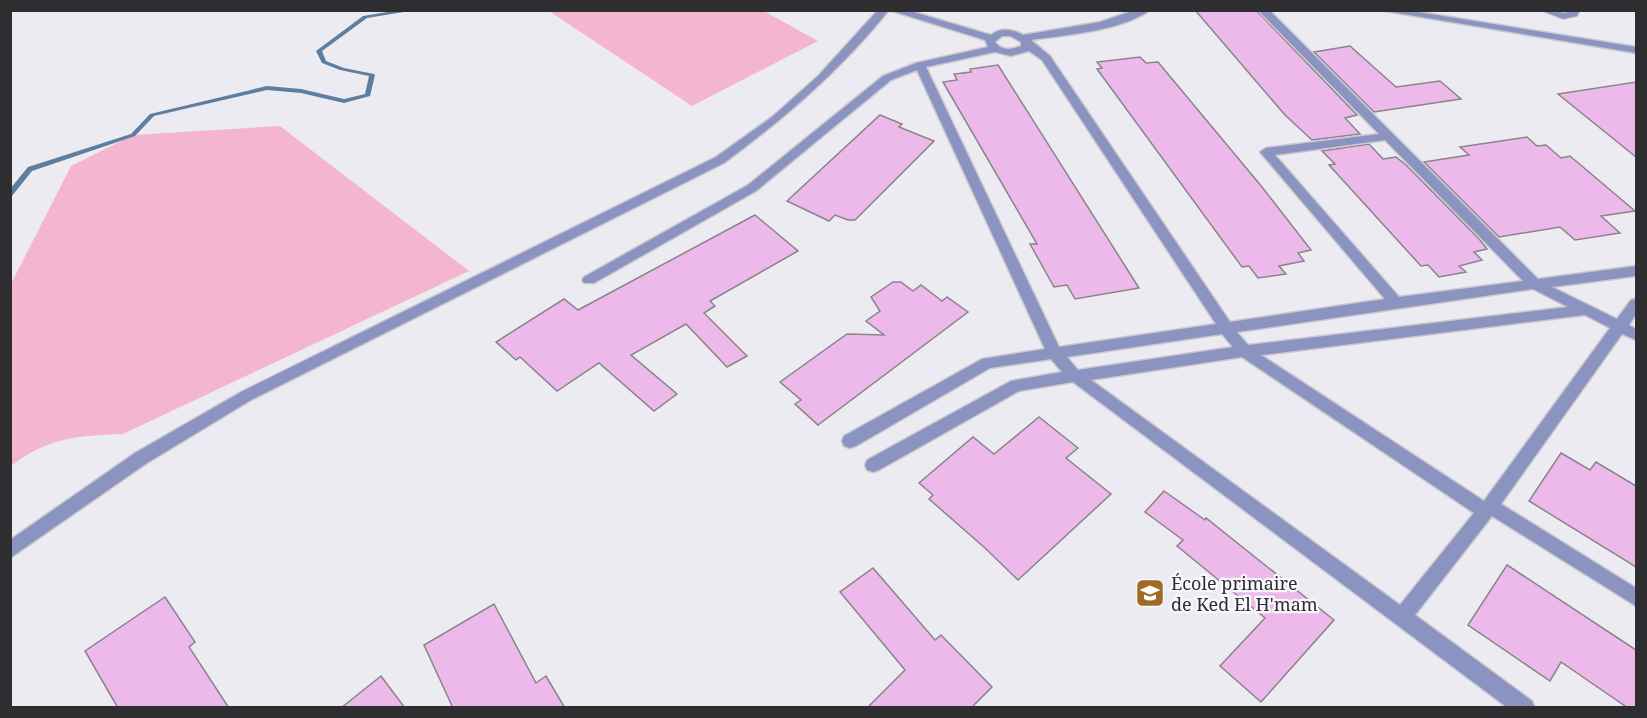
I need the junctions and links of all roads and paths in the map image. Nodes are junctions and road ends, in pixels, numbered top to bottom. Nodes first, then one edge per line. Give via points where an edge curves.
1 (884, 10) edge
2 (894, 10) edge
3 (1145, 10) edge
4 (1263, 10) edge
5 (1384, 10) edge
6 (1544, 10) edge
7 (1576, 10) edge
8 (1025, 41) junction
9 (993, 44) junction
10 (1636, 50) edge
11 (920, 65) junction
12 (1389, 136) junction
13 (1636, 271) edge
14 (589, 280) dead end
15 (1536, 284) junction
16 (1396, 303) junction
17 (1636, 304) edge
18 (1587, 310) junction
19 (1620, 327) junction
20 (1226, 328) junction
21 (1636, 335) edge
22 (1244, 351) junction
23 (1054, 353) junction
24 (1075, 376) junction
25 (850, 441) dead end
26 (873, 465) dead end
27 (1488, 509) junction
28 (10, 550) edge
29 (1636, 598) edge
30 (1401, 617) junction
31 (1525, 708) edge

1 - 28 street via 822,78 720,160 246,396 141,458
2 - 9 street
3 - 8 street
4 - 12 street
5 - 10 street
6 - 7 lane via 1563,16
8 - 9 street via 1005,33
8 - 9 street via 1026,48 1018,52 1006,53
8 - 20 street via 1046,58
9 - 11 street
11 - 14 street via 887,78 752,188
11 - 23 street
12 - 15 street
12 - 16 street via 1266,152
13 - 15 street
15 - 16 street
15 - 18 street
16 - 20 street
17 - 19 street
18 - 19 street
18 - 22 street
19 - 21 street
19 - 27 street
20 - 22 street
20 - 23 street
22 - 24 street
22 - 27 street
23 - 24 street
23 - 25 street via 987,363
24 - 26 street via 1016,385
24 - 30 street
27 - 29 street
27 - 30 street
30 - 31 street

